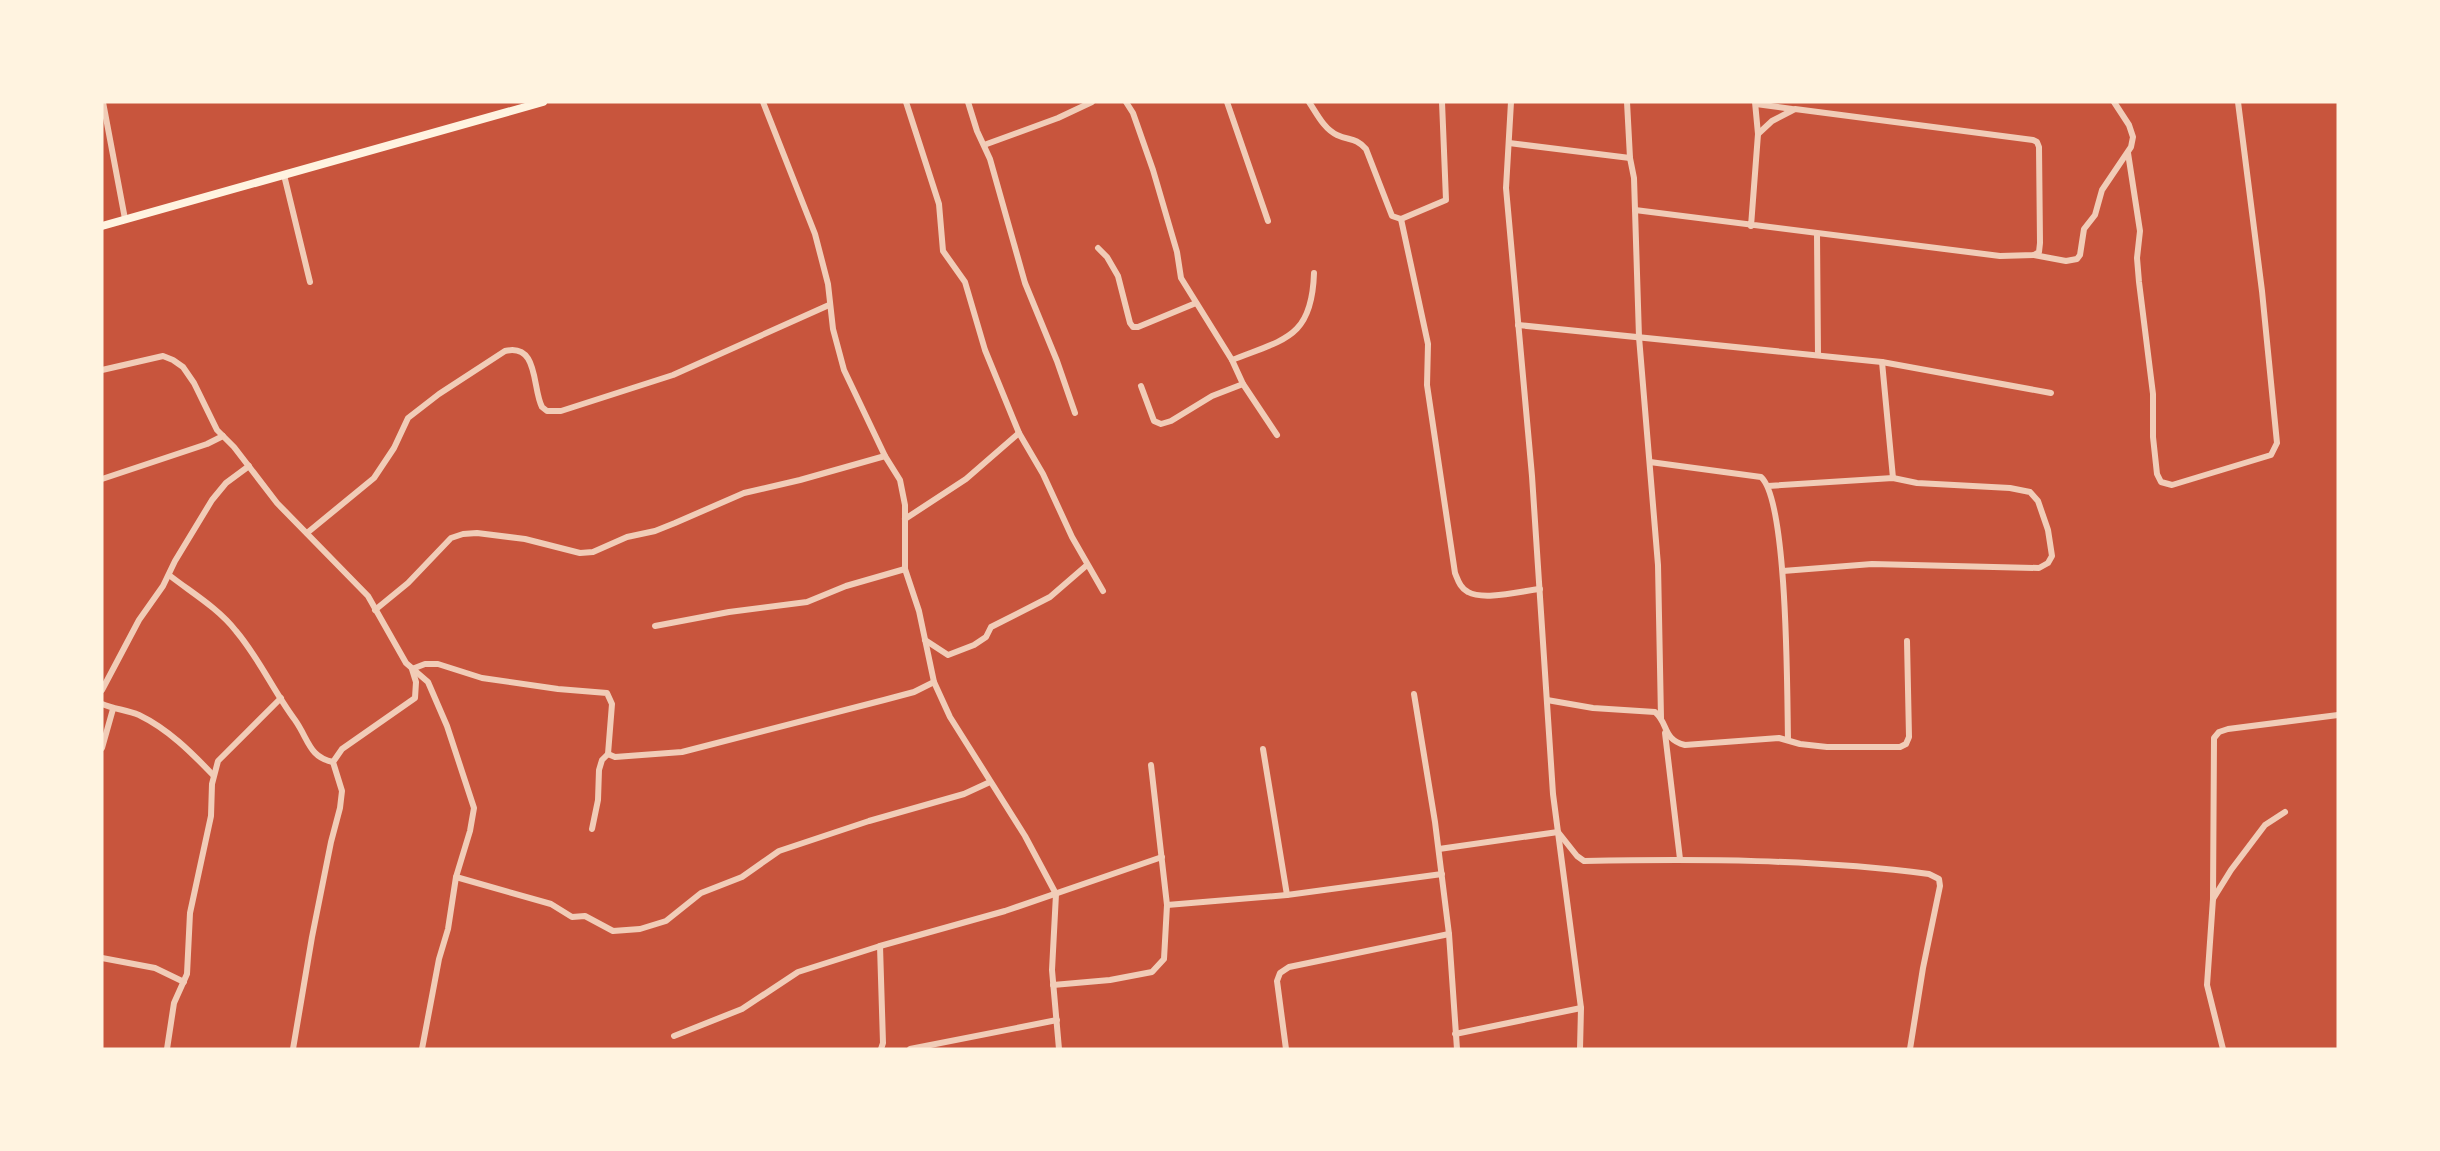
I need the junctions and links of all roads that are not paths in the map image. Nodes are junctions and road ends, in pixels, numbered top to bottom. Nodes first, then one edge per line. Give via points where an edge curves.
1 (103, 102) edge
2 (543, 102) edge
3 (764, 102) edge
4 (906, 102) edge
5 (968, 102) edge
6 (1092, 102) edge
7 (1126, 102) edge
8 (1227, 102) edge
9 (1309, 102) edge
10 (1442, 102) edge
11 (1511, 102) edge
12 (1627, 102) edge
13 (2114, 102) edge
14 (2238, 102) edge
15 (1756, 103) edge
16 (1795, 109) junction
17 (1758, 134) junction
18 (1509, 143) junction
19 (984, 146) junction
20 (2128, 153) junction
21 (1630, 158) junction
22 (284, 175) junction
23 (1635, 210) junction
24 (125, 219) junction
25 (1401, 219) junction
26 (1268, 221) dead end
27 (102, 226) edge
28 (1751, 226) junction
29 (1817, 234) junction
30 (1098, 248) dead end
31 (2034, 255) junction
32 (1314, 273) dead end
33 (310, 282) dead end
34 (1196, 303) junction
35 (829, 305) junction
36 (1518, 325) junction
37 (1639, 337) junction
38 (1818, 355) junction
39 (1232, 360) junction
40 (1882, 362) junction
41 (102, 370) edge
42 (1243, 384) junction
43 (1141, 386) dead end
44 (2051, 393) dead end
45 (1074, 413) dead end
46 (1019, 433) junction
47 (1277, 435) dead end
48 (223, 436) junction
49 (885, 456) junction
50 (1650, 462) junction
51 (249, 466) junction
52 (1893, 478) junction
53 (102, 479) edge
54 (1768, 486) junction
55 (905, 519) junction
56 (307, 532) junction
57 (1087, 565) junction
58 (905, 569) junction
59 (1784, 571) junction
60 (169, 575) junction
61 (1540, 589) junction
62 (1103, 591) dead end
63 (375, 610) junction
64 (655, 626) dead end
65 (925, 640) junction
66 (1907, 641) dead end
67 (412, 669) junction
68 (934, 682) junction
69 (102, 690) edge
70 (1414, 694) dead end
71 (280, 698) junction
72 (1547, 700) junction
73 (102, 704) edge
74 (113, 709) junction
75 (2338, 715) edge
76 (1661, 718) junction
77 (1665, 732) junction
78 (1788, 739) junction
79 (102, 748) edge
80 (1263, 749) dead end
81 (608, 754) junction
82 (333, 762) junction
83 (1152, 765) dead end
84 (213, 775) junction
85 (990, 782) junction
86 (2285, 812) dead end
87 (592, 829) dead end
88 (1558, 832) junction
89 (1439, 849) junction
90 (1162, 857) junction
91 (1680, 859) junction
92 (1442, 874) junction
93 (456, 877) junction
94 (1056, 894) junction
95 (1287, 895) junction
96 (2213, 899) junction
97 (1167, 905) junction
98 (1449, 934) junction
99 (880, 946) junction
100 (102, 958) edge
101 (184, 982) junction
102 (1053, 985) junction
103 (1581, 1008) junction
104 (1057, 1020) junction
105 (1455, 1034) junction
106 (674, 1036) dead end
107 (167, 1049) edge
108 (293, 1049) edge
109 (422, 1049) edge
110 (881, 1049) edge
111 (910, 1049) edge
112 (1059, 1049) edge
113 (1286, 1049) edge
114 (1457, 1049) edge
115 (1580, 1049) edge
116 (1910, 1049) edge
117 (2223, 1049) edge

1 - 24 street
2 - 22 main road
3 - 35 street via 815,234 828,284
4 - 46 street via 939,204 943,251 965,282 993,372
5 - 19 street
6 - 19 street
7 - 34 street via 1153,170 1181,278
8 - 26 street
9 - 25 street via 1324,125 1338,135 1359,141 1366,149 1392,216
10 - 25 street via 1446,200
11 - 18 street
12 - 21 street
13 - 20 street via 2133,137
14 - 20 street via 2277,444 2271,455 2172,485 2161,482 2157,474 2152,437 2153,393 2137,258 2140,231
15 - 16 street
15 - 17 street
16 - 17 street
16 - 31 street via 2037,142 2040,243 2039,252
17 - 28 street
18 - 21 street
18 - 36 street via 1506,188
19 - 45 street via 1025,283
20 - 31 street via 2102,190 2096,215 2084,229 2077,259 2066,261
21 - 23 street
22 - 24 main road
22 - 33 street
23 - 28 street
23 - 37 street
24 - 27 main road
25 - 61 street via 1428,344 1427,385 1455,573 1460,586 1469,593 1485,596
28 - 29 street
29 - 31 street via 2000,256
29 - 38 street
30 - 34 street via 1115,268 1133,327
32 - 39 street via 1313,298 1303,324 1284,340
34 - 39 street
35 - 49 street via 844,370
35 - 56 street via 673,375 561,411 542,407 533,368 522,351 505,351 408,418 374,478
36 - 37 street
36 - 61 street
37 - 38 street
37 - 50 street
38 - 40 street
39 - 42 street
40 - 44 street
40 - 52 street
41 - 48 street via 152,357 172,360 183,367 194,383
42 - 43 street via 1161,424 1154,420
42 - 47 street
46 - 55 street via 966,479
46 - 57 street
48 - 51 street
48 - 53 street
49 - 55 street via 900,480
49 - 63 street via 744,493 655,531 627,537 593,552 580,553 525,539 463,534 451,538 408,583
50 - 54 street via 1761,477
50 - 76 street via 1658,566
51 - 56 street via 277,503
51 - 60 street via 226,483 212,500
52 - 54 street
52 - 59 street via 2030,492 2038,501 2048,530 2052,556 2038,568 1872,564
54 - 59 street
55 - 58 street
56 - 63 street via 368,596
57 - 62 street
57 - 65 street via 1050,597 991,627 986,638 974,645 948,655
58 - 64 street via 807,602
58 - 65 street
59 - 78 street
60 - 69 street via 139,620
60 - 71 street via 237,632
61 - 72 street
63 - 67 street
65 - 68 street
66 - 78 street via 1906,744 1887,748 1836,747
67 - 81 street via 438,664 482,678 607,693 612,704
67 - 82 street via 415,698 342,749
67 - 93 street via 428,682 434,693 472,802 472,824
68 - 81 street via 914,692 682,752 615,757
68 - 85 street via 950,717
70 - 89 street
71 - 82 street via 317,757
71 - 84 street via 218,761
72 - 76 street via 1655,712
72 - 88 street
73 - 74 street
74 - 79 street
74 - 84 street via 136,714 174,737
75 - 96 street via 2218,732 2214,738
76 - 77 street
77 - 78 street via 1677,743 1694,745
77 - 91 street
80 - 95 street
81 - 87 street via 599,770
82 - 108 street via 342,792 340,808
83 - 90 street
84 - 101 street via 211,816 190,912 189,962
85 - 93 street via 964,794 779,851 742,877 701,893 666,921 640,929 613,931 585,916 572,917 551,904
85 - 94 street
86 - 96 street via 2265,825
88 - 89 street
88 - 91 street via 1584,861
88 - 103 street
89 - 92 street
90 - 94 street
90 - 97 street
91 - 116 street via 1863,865 1929,874 1939,879
92 - 95 street
92 - 98 street
93 - 109 street
94 - 99 street
94 - 102 street
95 - 97 street
96 - 117 street via 2207,985
97 - 102 street via 1164,959 1152,972
98 - 105 street
98 - 113 street via 1289,967 1280,973 1277,981
99 - 106 street via 798,972 742,1009
99 - 110 street
100 - 101 street via 155,968
101 - 107 street via 174,1003
102 - 104 street
103 - 105 street
103 - 115 street
104 - 111 street
104 - 112 street
105 - 114 street

